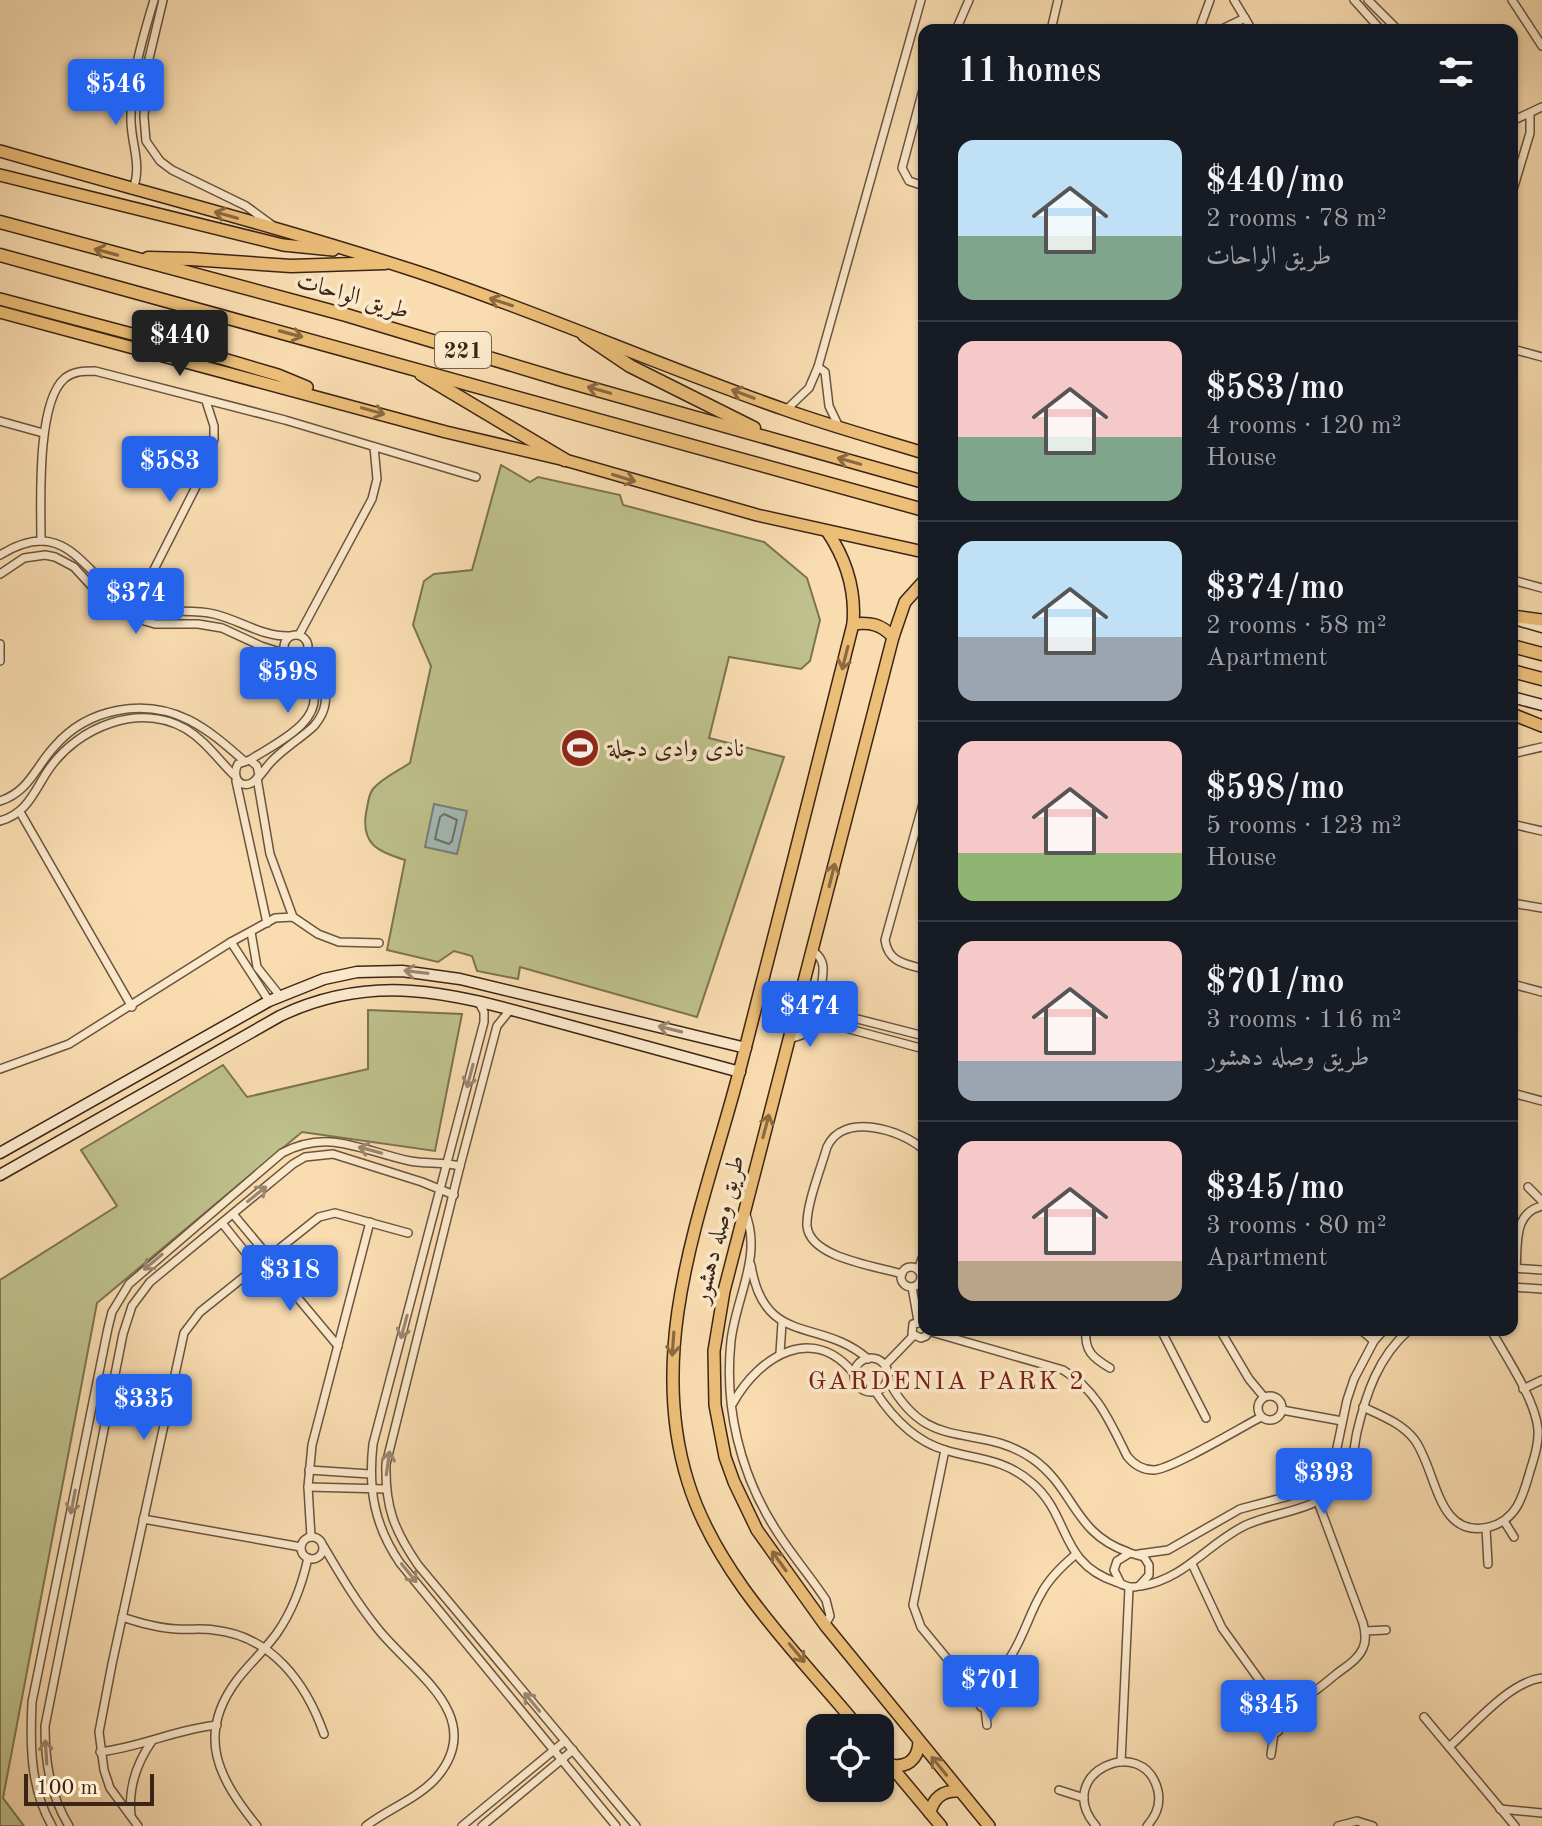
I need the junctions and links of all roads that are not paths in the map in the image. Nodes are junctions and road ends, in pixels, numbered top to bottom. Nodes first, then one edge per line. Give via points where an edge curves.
1 (154, 0) edge
2 (163, 0) edge
3 (921, 0) edge
4 (969, 0) edge
5 (1058, 0) edge
6 (1210, 0) edge
7 (1234, 0) edge
8 (1354, 0) edge
9 (1368, 0) edge
10 (1512, 0) edge
11 (1245, 18) junction
12 (959, 24) edge
13 (1052, 24) edge
14 (1201, 24) edge
15 (1232, 24) edge
16 (1248, 24) edge
17 (1376, 24) edge
18 (1392, 24) edge
19 (1542, 46) edge
20 (1542, 107) edge
21 (918, 108) edge
22 (1530, 113) junction
23 (1518, 118) edge
24 (0, 151) edge
25 (1518, 173) edge
26 (0, 175) edge
27 (918, 184) edge
28 (133, 189) junction
29 (0, 222) edge
30 (277, 229) junction
31 (345, 249) junction
32 (0, 255) edge
33 (134, 259) junction
34 (385, 263) junction
35 (0, 299) edge
36 (0, 312) edge
37 (584, 335) junction
38 (1518, 351) edge
39 (1542, 357) edge
40 (404, 365) junction
41 (818, 367) junction
42 (321, 396) junction
43 (206, 401) junction
44 (786, 410) junction
45 (0, 421) edge
46 (839, 427) junction
47 (43, 433) junction
48 (782, 442) junction
49 (374, 447) junction
50 (918, 451) edge
51 (565, 460) junction
52 (476, 477) dead end
53 (918, 480) edge
54 (918, 508) edge
55 (827, 531) junction
56 (41, 541) junction
57 (918, 551) edge
58 (0, 555) edge
59 (82, 558) junction
60 (74, 567) junction
61 (0, 574) edge
62 (1518, 582) edge
63 (918, 588) edge
64 (1542, 588) edge
65 (136, 605) junction
66 (227, 618) junction
67 (1518, 618) edge
68 (1518, 619) edge
69 (1542, 620) edge
70 (853, 624) junction
71 (1542, 627) edge
72 (222, 628) junction
73 (295, 636) junction
74 (893, 637) junction
75 (0, 644) edge
76 (1518, 648) edge
77 (307, 651) junction
78 (286, 654) junction
79 (1542, 654) edge
80 (295, 659) junction
81 (0, 661) edge
82 (1518, 673) edge
83 (1542, 679) edge
84 (1518, 699) edge
85 (1542, 705) edge
86 (1518, 716) edge
87 (1542, 726) edge
88 (72, 731) junction
89 (78, 739) junction
90 (1542, 747) edge
91 (1518, 753) edge
92 (247, 760) junction
93 (258, 776) junction
94 (235, 777) junction
95 (0, 801) edge
96 (20, 812) junction
97 (0, 821) edge
98 (918, 822) edge
99 (1518, 825) edge
100 (1542, 831) edge
101 (1518, 904) edge
102 (1542, 908) edge
103 (293, 917) junction
104 (267, 923) junction
105 (251, 932) junction
106 (231, 942) junction
107 (379, 943) dead end
108 (813, 951) junction
109 (918, 967) edge
110 (1518, 986) edge
111 (1542, 992) edge
112 (280, 996) junction
113 (269, 1001) junction
114 (478, 1001) junction
115 (132, 1007) junction
116 (510, 1010) junction
117 (830, 1012) junction
118 (285, 1014) junction
119 (630, 1019) junction
120 (827, 1023) junction
121 (918, 1034) edge
122 (789, 1038) junction
123 (624, 1040) junction
124 (918, 1047) edge
125 (746, 1048) junction
126 (0, 1069) edge
127 (740, 1072) junction
128 (1518, 1095) edge
129 (1542, 1101) edge
130 (60, 1118) junction
131 (70, 1137) junction
132 (918, 1146) edge
133 (0, 1153) edge
134 (446, 1163) junction
135 (460, 1166) junction
136 (0, 1175) edge
137 (1528, 1187) dead end
138 (439, 1191) junction
139 (454, 1195) junction
140 (1542, 1203) edge
141 (744, 1209) junction
142 (233, 1214) junction
143 (370, 1222) junction
144 (222, 1223) junction
145 (408, 1233) dead end
146 (1518, 1236) edge
147 (267, 1259) junction
148 (751, 1263) junction
149 (257, 1267) junction
150 (1518, 1268) edge
151 (918, 1270) edge
152 (1542, 1270) edge
153 (902, 1274) junction
154 (918, 1283) edge
155 (912, 1287) junction
156 (1518, 1287) edge
157 (1542, 1289) edge
158 (918, 1310) edge
159 (782, 1323) junction
160 (918, 1324) edge
161 (913, 1336) junction
162 (925, 1336) edge
163 (945, 1336) edge
164 (1085, 1336) edge
165 (1164, 1336) edge
166 (1224, 1336) edge
167 (1368, 1336) edge
168 (1379, 1336) edge
169 (1404, 1336) edge
170 (1494, 1336) edge
171 (1374, 1341) junction
172 (338, 1346) junction
173 (780, 1353) junction
174 (868, 1359) junction
175 (885, 1365) junction
176 (1110, 1368) dead end
177 (855, 1375) junction
178 (888, 1380) junction
179 (1542, 1380) edge
180 (1523, 1389) junction
181 (875, 1391) junction
182 (1264, 1397) junction
183 (732, 1405) junction
184 (1363, 1407) junction
185 (1282, 1410) junction
186 (1261, 1417) junction
187 (1206, 1418) dead end
188 (1342, 1421) junction
189 (945, 1450) junction
190 (309, 1470) junction
191 (370, 1474) junction
192 (308, 1487) junction
193 (385, 1489) junction
194 (370, 1490) junction
195 (1318, 1502) junction
196 (143, 1519) junction
197 (1504, 1521) junction
198 (1486, 1528) junction
199 (311, 1537) junction
200 (1514, 1537) dead end
201 (301, 1547) junction
202 (324, 1547) junction
203 (1130, 1553) junction
204 (1139, 1554) junction
205 (1075, 1555) junction
206 (308, 1558) junction
207 (1192, 1564) junction
208 (1488, 1564) dead end
209 (1125, 1586) junction
210 (1139, 1586) junction
211 (122, 1617) junction
212 (825, 1625) junction
213 (1386, 1630) dead end
214 (1365, 1631) junction
215 (265, 1648) junction
216 (1542, 1678) edge
217 (981, 1680) junction
218 (1281, 1698) junction
219 (847, 1714) edge
220 (1424, 1717) dead end
221 (217, 1725) junction
222 (987, 1725) dead end
223 (324, 1734) dead end
224 (152, 1741) junction
225 (565, 1741) junction
226 (919, 1742) junction
227 (1449, 1747) junction
228 (554, 1750) junction
229 (573, 1750) junction
230 (100, 1752) junction
231 (1271, 1755) dead end
232 (561, 1759) junction
233 (1121, 1762) junction
234 (894, 1765) edge
235 (894, 1770) edge
236 (1059, 1790) dead end
237 (959, 1791) junction
238 (1084, 1798) junction
239 (1500, 1809) junction
240 (930, 1813) junction
241 (1542, 1813) edge
242 (131, 1818) junction
243 (52, 1826) edge
244 (69, 1826) edge
245 (138, 1826) edge
246 (257, 1826) edge
247 (366, 1826) edge
248 (462, 1826) edge
249 (482, 1826) edge
250 (616, 1826) edge
251 (636, 1826) edge
252 (941, 1826) edge
253 (989, 1826) edge
254 (1096, 1826) edge
255 (1147, 1826) edge
256 (1338, 1826) edge
257 (1373, 1826) edge
258 (1515, 1826) edge

1 - 28 street via 135,70 131,122 138,165
2 - 30 street via 147,67 144,128 149,149 172,170 237,200
3 - 41 street
4 - 12 street
5 - 13 street
6 - 14 street
7 - 11 street
8 - 17 street
9 - 18 street
10 - 19 street
11 - 15 street
11 - 16 street
20 - 22 street
21 - 27 street via 902,168 909,181
22 - 23 street
22 - 25 street
24 - 28 main road
26 - 31 main road via 292,246
30 -> 28 main road
33 -> 29 highway, طريق الواحات / 221
30 - 31 main road
31 - 34 main road
32 -> 40 highway, 221
33 - 34 highway via 310,266
48 -> 33 highway, طريق الواحات / 221
37 -> 34 main road via 530,311
35 - 42 main road via 278,375
36 - 42 main road
44 -> 37 main road
37 - 48 highway via 630,366
38 - 39 street
40 - 51 highway
40 - 54 highway, 221
41 - 44 street via 802,397
41 - 46 street via 825,372 829,406
42 -> 51 main road
43 - 47 street via 95,371 74,373 60,384
43 - 49 street
43 - 65 street via 214,439 205,469
44 - 46 main road
45 - 47 street
46 - 50 main road
47 - 56 street
53 -> 48 highway, طريق الواحات / 221
49 - 52 street
49 - 73 street via 377,479 372,499
51 -> 55 main road
55 - 57 main road
55 - 70 main road, طريق وصله دهشور via 851,580
56 - 58 street
56 - 59 street
59 - 60 street
59 - 65 street via 108,587
60 - 61 street via 55,557 34,556 14,562
60 - 72 street via 99,597 134,618
62 - 64 street
63 - 74 main road, طريق وصله دهشور via 905,602
65 - 66 street
66 - 72 street
66 - 73 street via 265,634
67 - 69 main road
68 - 71 street
70 - 74 main road via 874,624
70 -> 125 main road, طريق وصله دهشور
72 - 78 street
73 - 77 street via 308,643
73 - 78 street via 284,644
108 -> 74 main road, طريق وصله دهشور
75 - 81 street
76 - 79 highway
77 - 80 street
77 - 93 street via 324,690 322,714
78 - 80 street
80 - 92 street via 312,683 312,711 301,726
82 - 83 highway
84 - 85 street
86 - 87 main road
88 - 89 street
88 - 92 street via 105,713 155,709 191,721
88 - 95 street via 23,789
89 - 94 street via 117,721 166,721 201,739
89 - 96 street via 56,760
90 - 91 street
92 - 93 street via 257,766
92 - 94 street via 238,764
93 - 94 street via 249,784
93 - 103 street via 270,854
94 - 104 street
96 - 97 street
96 - 115 street
98 - 109 street via 885,940 894,960
99 - 100 street
101 - 102 street
103 - 104 street
103 - 107 street via 339,942
104 - 105 street
105 - 106 street
105 - 112 street via 257,967
106 - 113 street
106 - 115 street
108 - 117 street via 824,965 821,997
108 - 122 main road, طريق وصله دهشور
110 - 111 street
112 - 113 street
112 - 118 street
119 -> 112 street via 460,979 402,971 347,973
113 - 118 street
113 - 130 street
114 - 116 street
114 - 118 street via 381,990 339,994
114 -> 134 street via 484,1022
115 - 126 street via 69,1044
116 - 123 street
116 - 135 street via 497,1026
117 - 120 street
117 - 121 street
118 - 131 street
119 - 123 street
125 -> 119 street
120 - 122 street
120 - 124 street
141 -> 122 main road, طريق وصله دهشور
123 - 127 street
125 - 127 main road, طريق وصله دهشور
127 -> 219 main road, طريق وصله دهشور via 676,1315 676,1428 687,1480 711,1538 760,1611
128 - 129 street
130 - 131 street
130 - 133 street
131 - 136 street
132 - 153 street via 904,1136 861,1126 844,1128 827,1147 808,1216 809,1234 821,1249
134 - 135 street
134 - 138 street
134 -> 243 street via 408,1160 337,1141 295,1147 141,1272 119,1297 108,1328 32,1702 33,1769
135 - 139 street
137 - 140 street
138 - 139 street
142 -> 138 street via 293,1164 319,1154 333,1154
138 -> 191 street via 373,1444
193 -> 139 street via 386,1464
140 - 146 street via 1522,1219
141 - 148 street via 753,1235
212 -> 141 main road, طريق وصله دهشور via 757,1530 734,1482 719,1431 714,1382 717,1325
142 - 144 street
142 - 147 street
143 - 145 street
143 - 147 street via 324,1214
143 - 172 street
144 - 149 street
244 -> 144 street via 48,1772 45,1726 123,1334 132,1306 150,1282
147 - 149 street
147 - 172 street
148 - 159 street via 759,1292
148 - 183 street via 731,1343
149 - 196 street via 200,1312 184,1333
150 - 152 street
151 - 153 street via 908,1268
153 - 155 street via 902,1282
154 - 155 street
155 - 158 street
156 - 157 street
159 - 173 street
159 - 174 street via 837,1339
160 - 161 street via 911,1329
161 - 162 street
161 - 175 street
163 - 186 street via 1075,1377 1094,1394 1127,1456 1141,1468 1167,1467
164 - 176 street via 1092,1358
165 - 187 street
166 - 182 street
167 - 171 street
168 - 171 street
169 - 184 street via 1383,1360
170 - 180 street
171 - 188 street via 1354,1379
172 - 190 street
173 - 177 street via 827,1352
173 - 183 street via 752,1374
174 - 175 street
174 - 177 street
175 - 178 street
177 - 181 street via 863,1389
178 - 181 street
178 - 203 street via 907,1408 935,1428 1004,1444 1033,1459 1056,1481 1091,1531
179 - 180 street
180 - 197 street via 1538,1439 1521,1502
181 - 189 street via 898,1421
182 - 185 street via 1277,1398
182 - 186 street via 1257,1409
183 - 212 street via 755,1492 826,1600 830,1616
184 - 195 street via 1349,1469
184 - 198 street via 1400,1424 1413,1437 1431,1469 1439,1499 1454,1520
185 - 186 street via 1275,1419
185 - 188 street
188 - 204 street via 1334,1462 1316,1484 1240,1509 1168,1550
189 - 205 street via 1001,1463 1032,1483 1056,1511
189 - 217 street via 913,1605 921,1627 954,1667
190 - 191 street
190 - 192 street
191 - 194 street
192 - 194 street
192 - 199 street
193 - 194 street
225 -> 193 street via 418,1565 394,1525
194 -> 228 street via 381,1530 400,1563
195 - 207 street via 1246,1525
195 - 214 street
196 - 201 street
196 - 211 street
197 - 198 street
197 - 200 street
198 - 208 street
199 - 201 street
199 - 202 street
201 - 206 street
202 - 206 street via 319,1557
202 - 247 street via 380,1632 437,1690 453,1726 451,1751 435,1779
203 - 204 street
203 - 209 street via 1115,1565 1115,1575
204 - 210 street via 1149,1570
205 - 209 street via 1095,1574
205 - 217 street via 1041,1594 1000,1672
206 - 215 street via 291,1610
207 - 210 street via 1166,1580
207 - 218 street via 1234,1648 1263,1685
209 - 210 street
209 - 233 street
211 - 215 street via 160,1627 224,1631
211 - 230 street via 102,1713
212 - 226 main road, طريق وصله دهشور
213 - 214 street
214 - 218 street via 1357,1657 1312,1694
215 - 221 street via 230,1690
215 - 223 street via 303,1686
216 - 227 street via 1515,1688
217 - 222 street via 979,1703
218 - 231 street via 1280,1730 1274,1733
220 - 227 street
221 - 224 street
221 - 246 street via 223,1778
224 - 230 street
224 - 242 street via 132,1783
225 - 228 street
225 - 229 street
226 - 234 main road via 911,1762
237 -> 226 main road, طريق وصله دهشور
227 - 239 street
228 - 232 street
228 - 248 street
229 - 232 street
229 - 251 street
230 - 242 street via 110,1788
232 - 249 street
232 - 250 street
233 - 238 street via 1096,1772
233 - 255 street via 1141,1767 1155,1781 1158,1807
235 - 240 main road
236 - 238 street
237 - 240 main road via 939,1796
237 - 253 main road, طريق وصله دهشور
238 - 254 street
239 - 241 street
239 - 258 street
240 - 252 main road
242 - 245 street
256 - 257 street via 1357,1821

